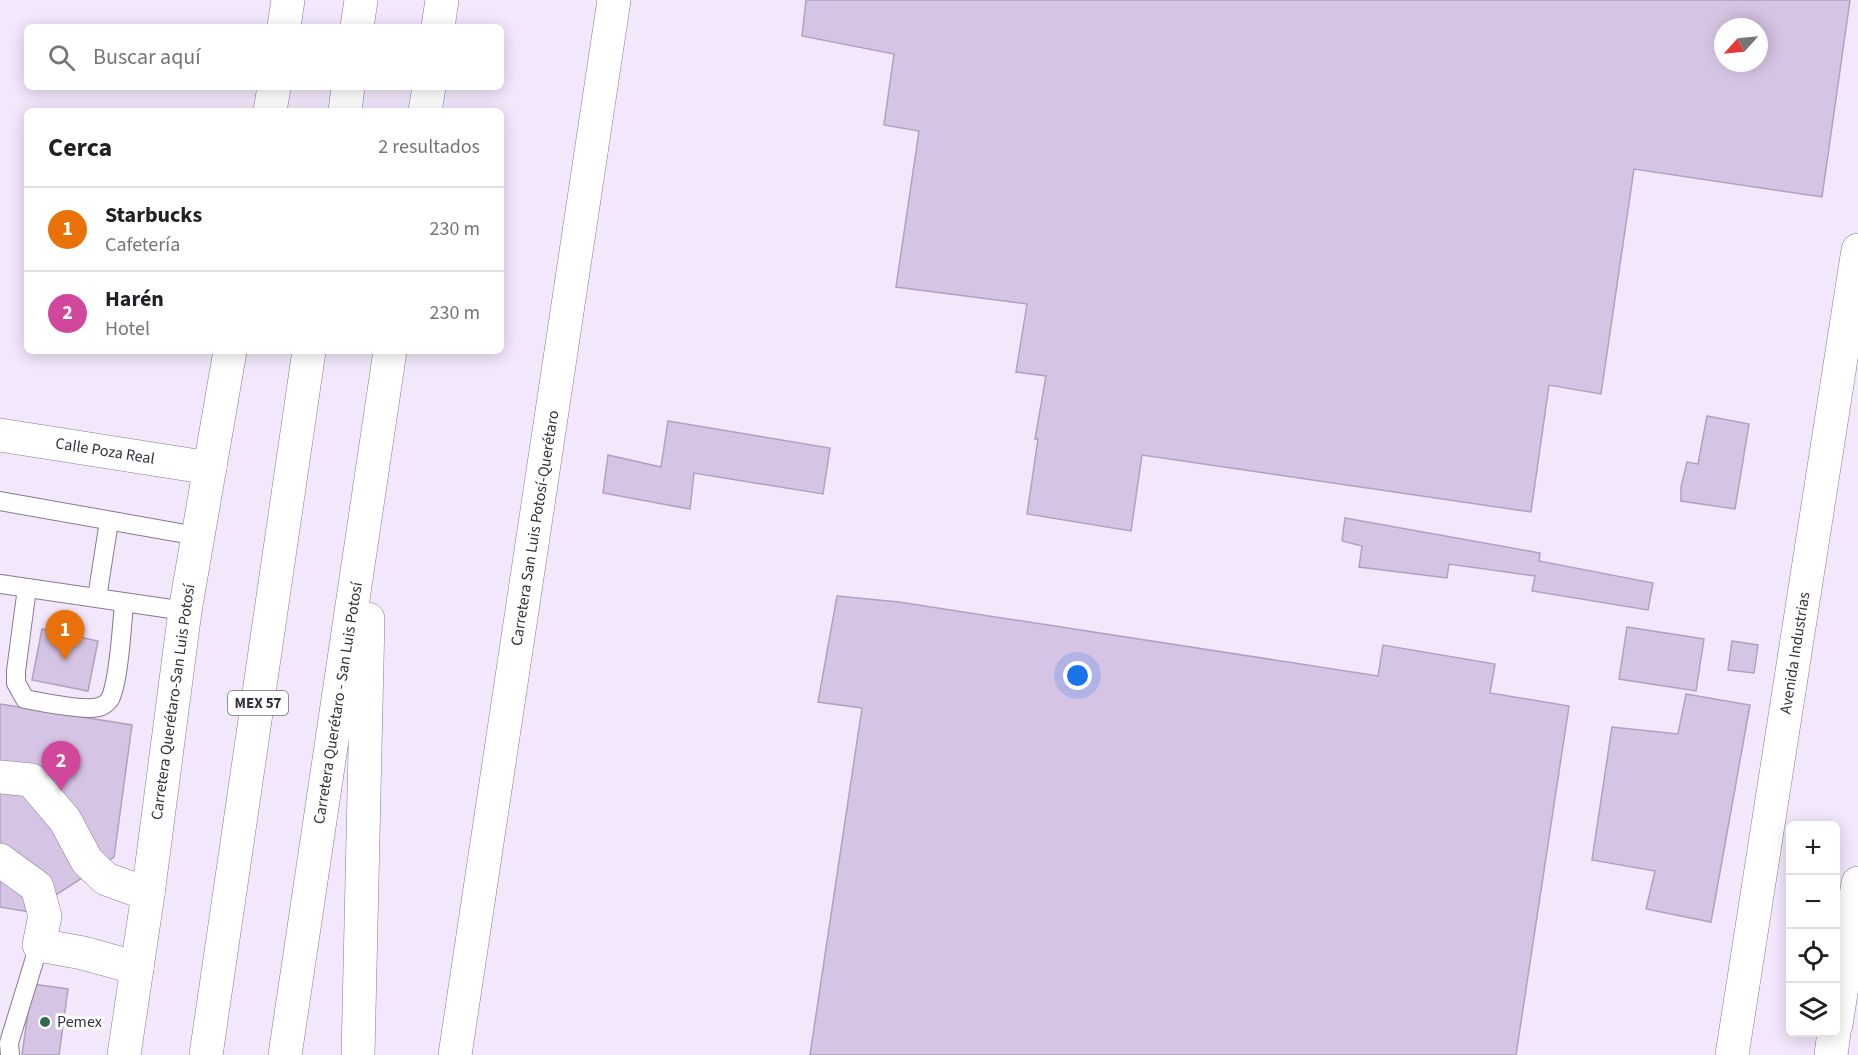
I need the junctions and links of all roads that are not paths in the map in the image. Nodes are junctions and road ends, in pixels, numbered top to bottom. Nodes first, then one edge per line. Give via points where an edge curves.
1 (288, 0) edge
2 (361, 0) edge
3 (442, 0) edge
4 (614, 0) edge
5 (284, 24) edge
6 (357, 24) edge
7 (438, 24) edge
8 (274, 90) edge
9 (348, 90) edge
10 (429, 90) edge
11 (270, 108) edge
12 (345, 108) edge
13 (426, 108) edge
14 (1858, 250) edge
15 (229, 354) edge
16 (309, 354) edge
17 (390, 354) edge
18 (0, 435) edge
19 (210, 468) junction
20 (371, 480) junction
21 (0, 501) edge
22 (109, 520) junction
23 (197, 536) junction
24 (0, 584) edge
25 (27, 588) junction
26 (97, 598) junction
27 (124, 603) junction
28 (184, 612) junction
29 (0, 777) edge
30 (0, 860) edge
31 (1858, 884) edge
32 (148, 894) junction
33 (39, 945) junction
34 (137, 968) junction
35 (1840, 999) edge
36 (1833, 1037) edge
37 (10, 1055) edge
38 (124, 1055) edge
39 (206, 1055) edge
40 (285, 1055) edge
41 (358, 1055) edge
42 (455, 1055) edge
43 (1732, 1055) edge
44 (1831, 1055) edge

1 - 5 main road
2 - 6 main road
3 - 7 main road
4 - 42 main road, Carretera San Luis Potosí-Querétaro
8 - 11 main road
9 - 12 main road
10 - 13 main road
14 - 43 main road, Avenida Industrias
15 - 19 main road, Carretera Querétaro-San Luis Potosí
16 - 39 main road, MEX 57
17 - 20 main road, Carretera Querétaro - San Luis Potosí
18 - 19 main road, Calle Poza Real
19 - 23 main road, Carretera Querétaro-San Luis Potosí
20 - 40 main road, Carretera Querétaro - San Luis Potosí
20 - 41 main road
21 - 22 lane
22 - 23 lane
22 - 26 lane
23 - 28 main road, Carretera Querétaro-San Luis Potosí
24 - 25 lane
25 - 26 lane
25 - 27 lane via 16,683 25,699 39,702 88,708 108,701 114,687
26 - 27 lane
27 - 28 lane
28 - 32 main road, Carretera Querétaro-San Luis Potosí
29 - 32 main road via 31,780 65,820 87,861 106,879
30 - 33 main road via 38,887 45,916
31 - 35 main road
32 - 34 main road, Carretera Querétaro-San Luis Potosí
33 - 34 main road
33 - 37 lane via 9,1043
34 - 38 main road, Carretera Querétaro-San Luis Potosí
36 - 44 main road

